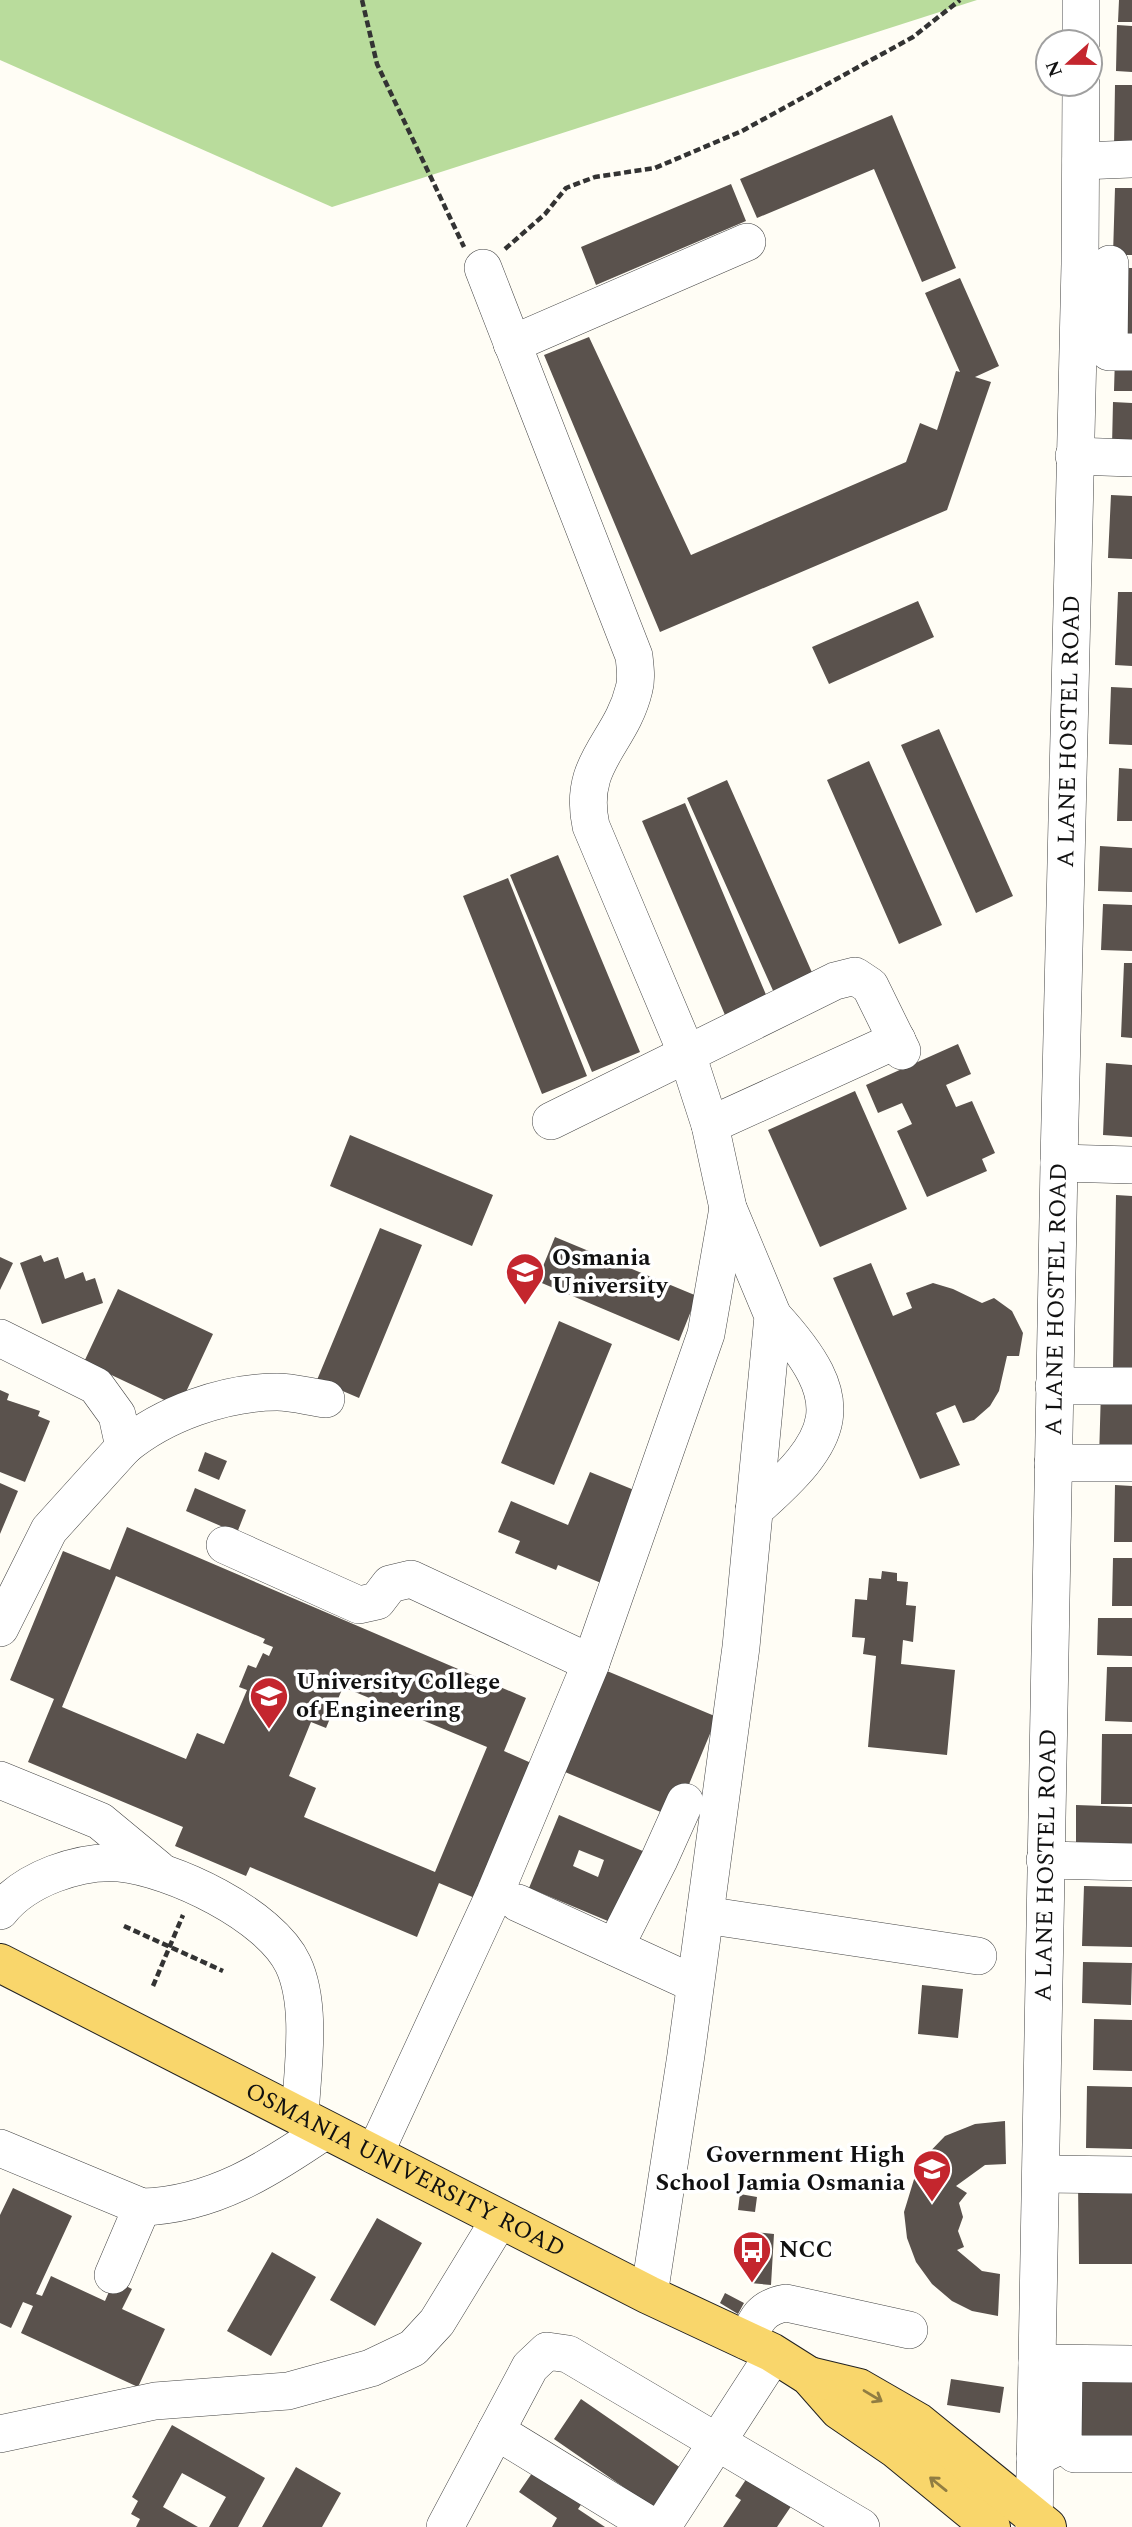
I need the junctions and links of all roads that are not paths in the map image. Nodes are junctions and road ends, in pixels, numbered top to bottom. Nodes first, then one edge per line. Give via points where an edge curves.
1 (1082, 0) edge
2 (1081, 28) edge
3 (1081, 98) edge
4 (1132, 159) edge
5 (1081, 161) junction
6 (747, 242) dead end
7 (1107, 264) edge
8 (482, 268) road end
9 (512, 344) junction
10 (1132, 352) edge
11 (1074, 456) junction
12 (1132, 458) edge
13 (687, 1054) junction
14 (551, 1121) dead end
15 (710, 1125) junction
16 (1059, 1163) junction
17 (1132, 1165) edge
18 (728, 1208) junction
19 (773, 1317) junction
20 (0, 1338) edge
21 (1054, 1386) junction
22 (1132, 1386) edge
23 (326, 1399) dead end
24 (124, 1447) junction
25 (1053, 1463) junction
26 (1132, 1463) edge
27 (754, 1510) junction
28 (225, 1545) dead end
29 (0, 1628) edge
30 (591, 1663) junction
31 (0, 1780) edge
32 (685, 1802) dead end
33 (1045, 1860) junction
34 (1132, 1862) edge
35 (161, 1872) junction
36 (518, 1903) dead end
37 (0, 1911) edge
38 (705, 1915) junction
39 (627, 1953) junction
40 (978, 1956) dead end
41 (0, 1963) edge
42 (695, 1983) junction
43 (313, 2124) junction
44 (0, 2148) edge
45 (374, 2155) junction
46 (1041, 2174) junction
47 (1132, 2175) edge
48 (142, 2207) junction
49 (500, 2219) junction
50 (113, 2275) dead end
51 (649, 2295) junction
52 (909, 2330) dead end
53 (760, 2347) junction
54 (1051, 2364) junction
55 (1132, 2364) edge
56 (809, 2376) junction
57 (496, 2431) junction
58 (0, 2434) edge
59 (717, 2441) junction
60 (1049, 2451) junction
61 (1132, 2454) edge
62 (1039, 2523) edge
63 (445, 2527) edge
64 (653, 2527) edge
65 (662, 2527) edge
66 (861, 2527) edge
67 (991, 2527) edge

1 - 2 street
3 - 5 street, A LANE HOSTEL ROAD
4 - 5 street
5 - 7 street, A LANE HOSTEL ROAD
6 - 9 street
7 - 10 street via 1109,352
7 - 11 street, A LANE HOSTEL ROAD
8 - 9 street
9 - 13 street via 634,656 636,686 590,775 586,802
11 - 12 street
11 - 16 street, A LANE HOSTEL ROAD
13 - 14 street
13 - 15 street
13 - 15 street via 835,981 855,976 870,986 900,1046
15 - 18 street
16 - 17 street
16 - 21 street, A LANE HOSTEL ROAD
18 - 19 street
18 - 30 street via 706,1334
19 - 27 street
19 - 27 street via 814,1368 826,1404 821,1437 808,1459
20 - 24 street via 96,1386 117,1415
21 - 22 street
21 - 25 street, A LANE HOSTEL ROAD
23 - 24 street via 275,1392 212,1402 169,1419
24 - 29 street via 49,1530
25 - 26 street
25 - 33 street, A LANE HOSTEL ROAD
27 - 38 street via 741,1647
28 - 30 street via 359,1605 377,1601 390,1584 411,1579
30 - 45 street via 495,1893
31 - 35 street via 100,1821
32 - 39 street via 660,1860 662,1902
33 - 34 street
33 - 46 street, A LANE HOSTEL ROAD
35 - 37 street via 119,1863 87,1865 32,1883
35 - 43 street via 229,1904 271,1934 294,1965 305,2015
36 - 39 street
38 - 40 street
38 - 42 street
39 - 42 street
41 - 43 main road, OSMANIA UNIVERSITY ROAD
42 - 51 street
43 - 45 main road, OSMANIA UNIVERSITY ROAD
43 - 48 street via 270,2168 236,2186 186,2202
44 - 48 street
45 - 49 main road, OSMANIA UNIVERSITY ROAD
46 - 47 street
46 - 54 street, A LANE HOSTEL ROAD
48 - 50 street
49 - 51 main road, OSMANIA UNIVERSITY ROAD
49 - 58 street via 437,2322 413,2348 371,2368 288,2391 155,2401
51 - 53 main road, OSMANIA UNIVERSITY ROAD
52 - 53 street via 786,2303 772,2305 758,2315
53 - 56 main road, OSMANIA UNIVERSITY ROAD
53 - 59 street
54 - 55 street
54 - 60 street, A LANE HOSTEL ROAD
56 -> 62 main road, OSMANIA UNIVERSITY ROAD via 859,2388 918,2422
67 -> 56 main road, OSMANIA UNIVERSITY ROAD via 896,2449 839,2410
57 - 59 street via 537,2358 547,2351 559,2351
57 - 63 street
57 - 64 street
59 - 65 street
59 - 66 street
60 - 61 street
60 - 62 street, A LANE HOSTEL ROAD

